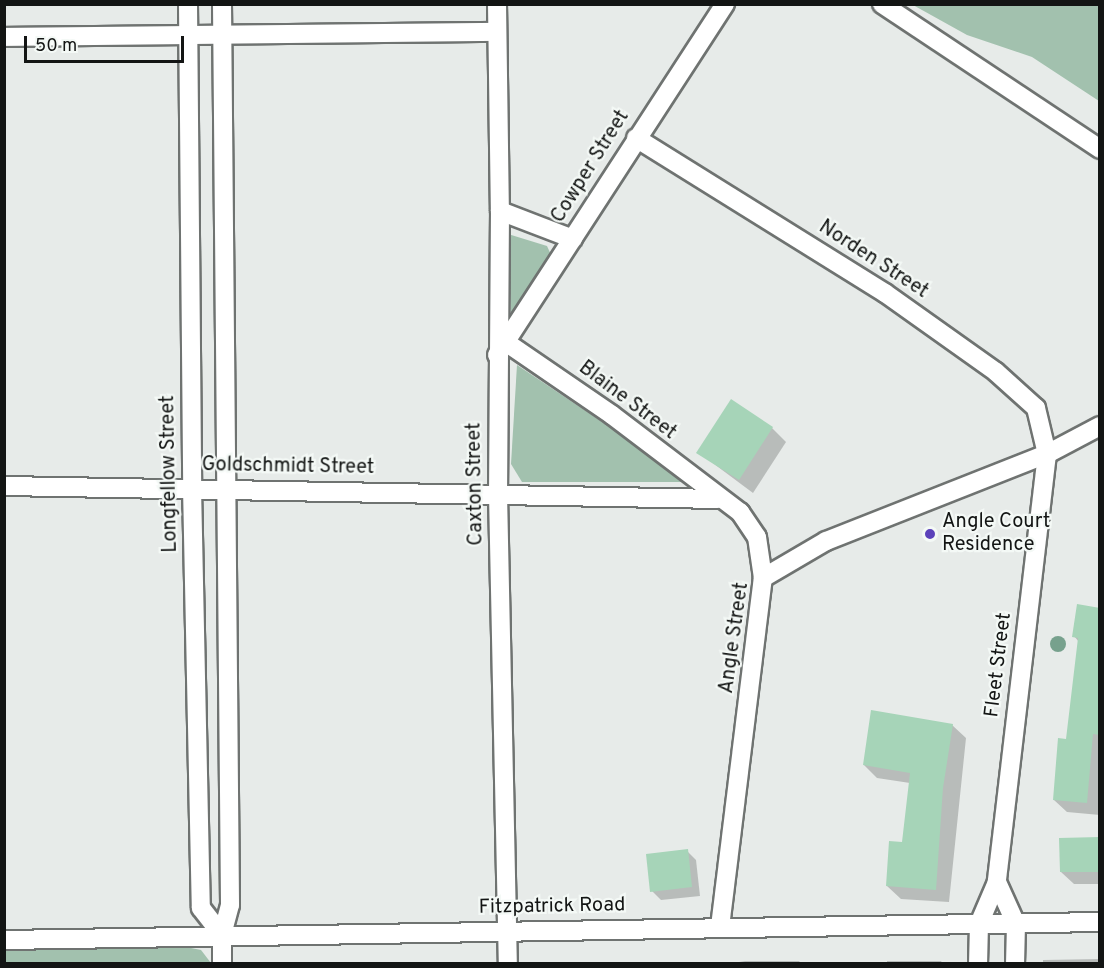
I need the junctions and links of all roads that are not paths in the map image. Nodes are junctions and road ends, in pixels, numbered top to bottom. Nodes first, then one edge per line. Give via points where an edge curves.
1 (188, 4) edge
2 (222, 4) edge
3 (496, 4) edge
4 (725, 4) edge
5 (882, 4) edge
6 (496, 32) junction
7 (189, 33) junction
8 (222, 33) junction
9 (4, 37) edge
10 (636, 138) junction
11 (1100, 148) edge
12 (500, 211) junction
13 (573, 238) junction
14 (502, 349) junction
15 (1100, 426) edge
16 (1047, 454) junction
17 (4, 486) edge
18 (192, 487) junction
19 (228, 488) junction
20 (498, 494) junction
21 (718, 499) junction
22 (763, 578) junction
23 (997, 882) junction
24 (1100, 922) edge
25 (979, 924) junction
26 (1016, 924) junction
27 (720, 927) junction
28 (507, 930) junction
29 (222, 934) junction
30 (4, 940) edge
31 (222, 963) edge
32 (508, 963) edge
33 (978, 963) edge
34 (1015, 963) edge

1 - 7 street, Longfellow Street
2 - 8 street
3 - 6 street, Caxton Street
4 - 10 street, Cowper Street
5 - 11 street
6 - 8 street
6 - 12 street, Caxton Street
7 - 8 street
7 - 9 street
7 - 18 street, Longfellow Street
8 - 19 street
10 - 13 street, Cowper Street
10 - 16 street, Norden Street via 885,292 996,372 1036,408
12 - 13 street
12 - 14 street, Caxton Street
13 - 14 street, Cowper Street
14 - 20 street, Caxton Street
14 - 21 street, Blaine Street via 612,415
15 - 16 street, Angle Street
16 - 22 street, Angle Street via 826,541
16 - 23 street, Fleet Street
17 - 18 street, Goldschmidt Street
18 - 19 street, Goldschmidt Street
18 - 29 street, Longfellow Street via 201,908
19 - 20 street, Goldschmidt Street
19 - 29 street via 230,905
20 - 21 street
20 - 28 street, Caxton Street
21 - 22 street, Blaine Street via 740,512 757,537
22 - 27 street, Angle Street
23 - 25 street, Fleet Street
23 - 26 street
24 - 26 street, Fitzpatrick Road
25 - 26 street, Fitzpatrick Road
25 - 27 street, Fitzpatrick Road
25 - 33 street, Fleet Street
26 - 34 street
27 - 28 street, Fitzpatrick Road
28 - 29 street, Fitzpatrick Road
28 - 32 street, Caxton Street
29 - 30 street, Fitzpatrick Road
29 - 31 street

